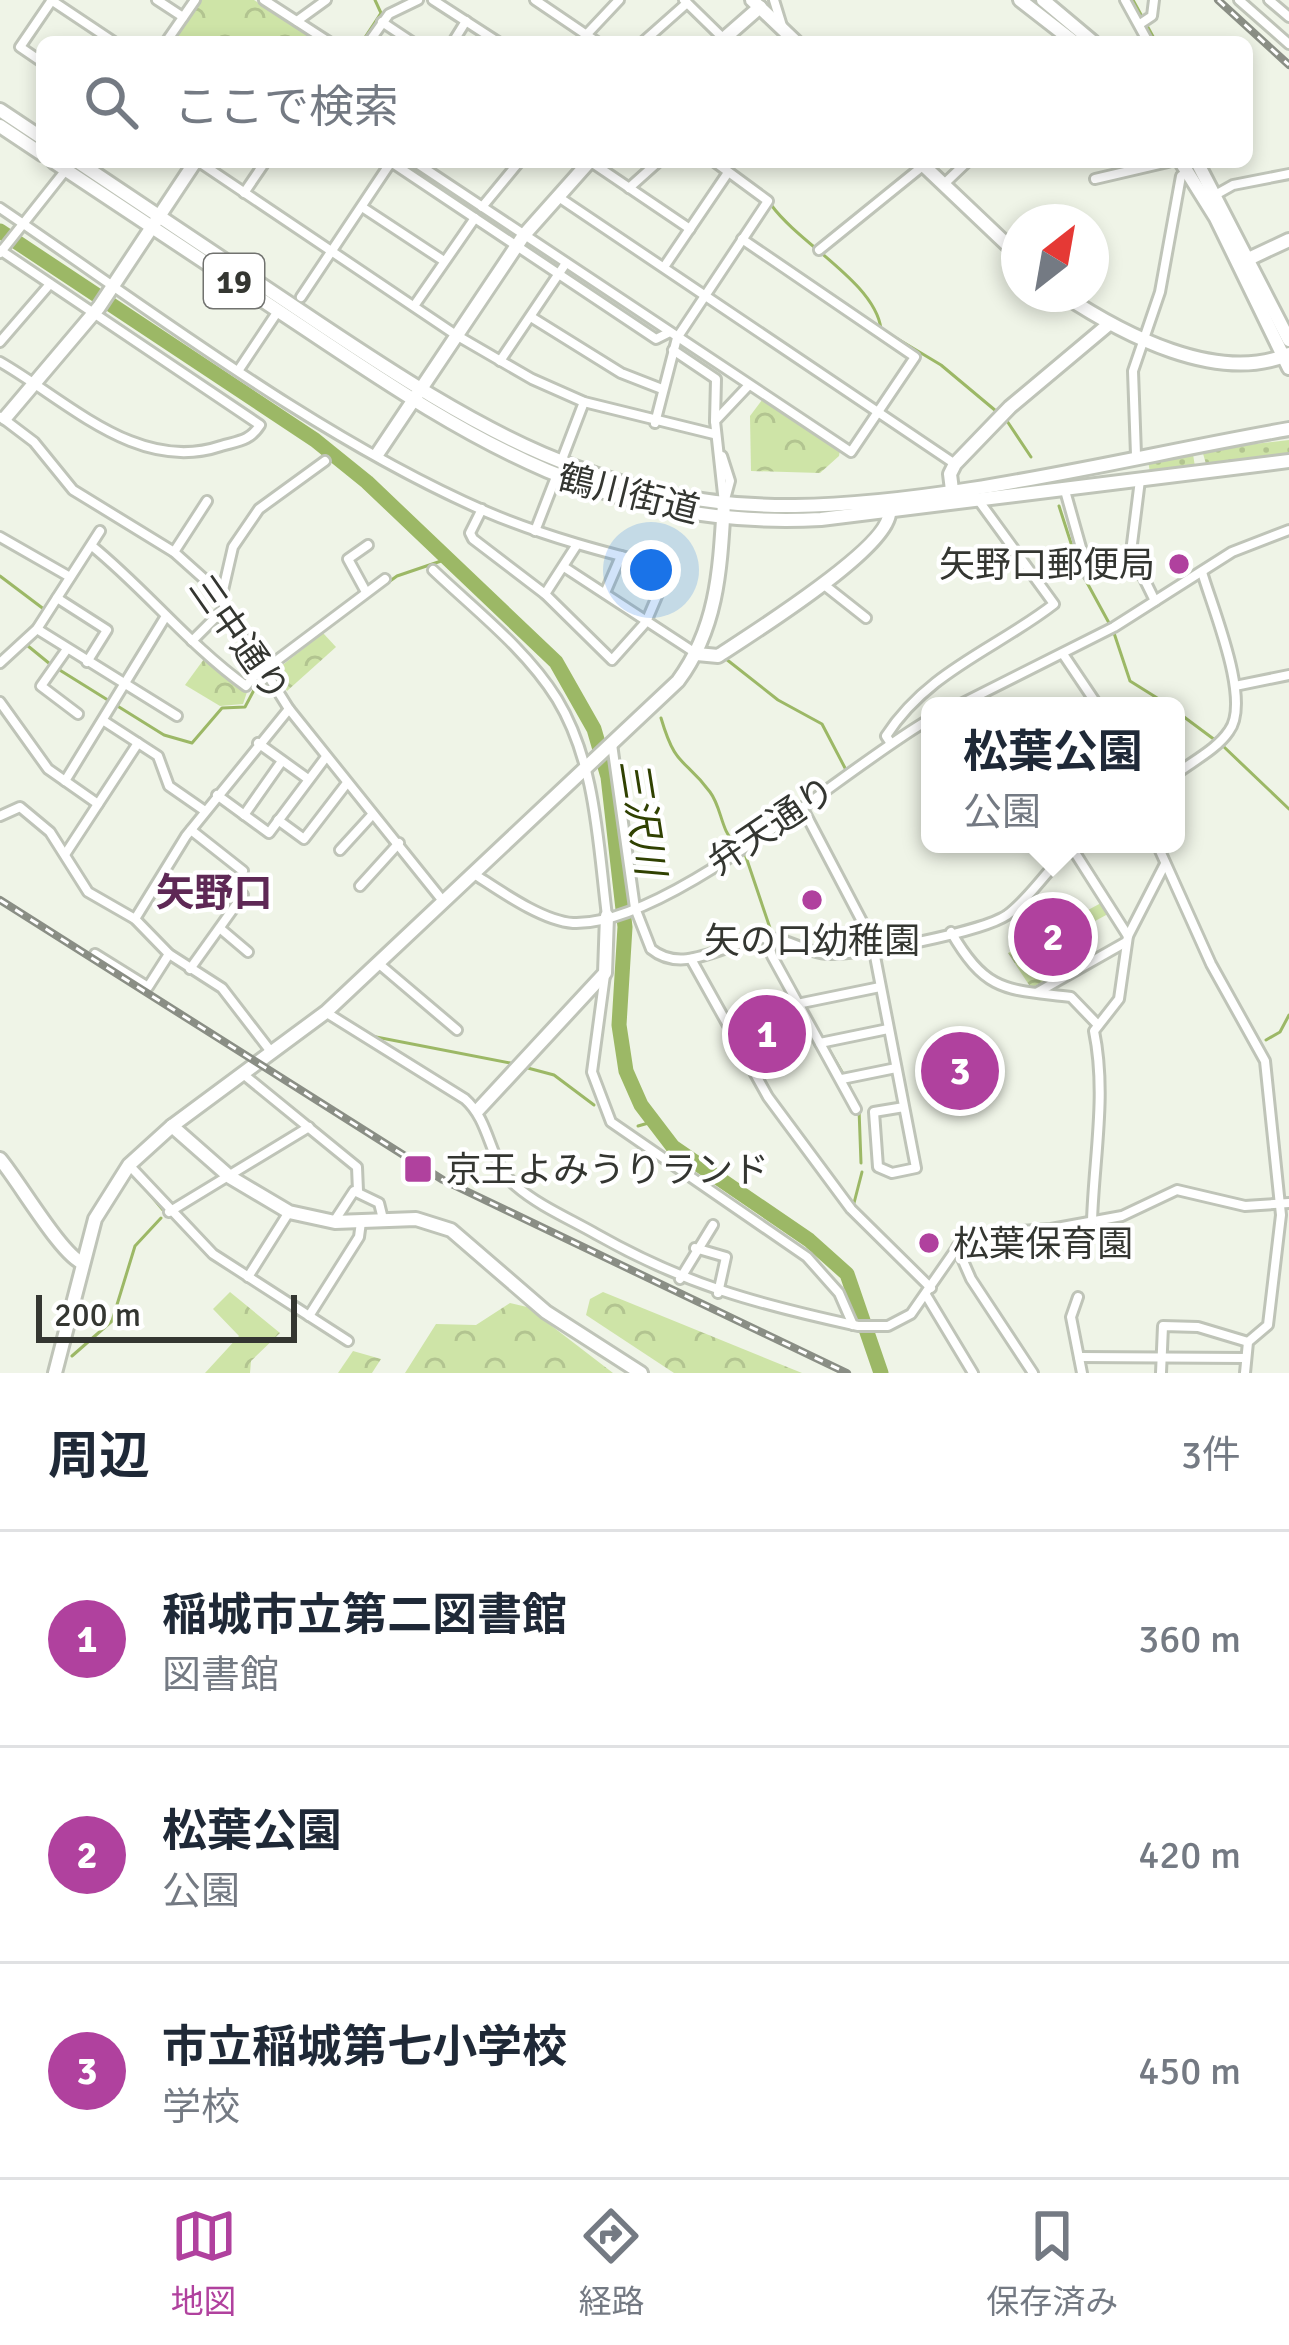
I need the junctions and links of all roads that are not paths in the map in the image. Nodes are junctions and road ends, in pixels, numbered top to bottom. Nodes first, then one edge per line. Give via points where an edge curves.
1 (52, 0) edge
2 (157, 0) edge
3 (195, 0) edge
4 (264, 0) edge
5 (326, 0) edge
6 (418, 0) edge
7 (433, 0) edge
8 (457, 0) edge
9 (535, 0) edge
10 (619, 0) edge
11 (774, 0) edge
12 (1021, 0) edge
13 (1043, 0) edge
14 (1125, 0) edge
15 (1154, 0) edge
16 (1239, 0) edge
17 (1269, 0) edge
18 (685, 2) edge
19 (756, 4) edge
20 (450, 11) junction
21 (183, 17) junction
22 (1289, 17) edge
23 (297, 21) junction
24 (466, 21) junction
25 (382, 22) junction
26 (1144, 22) junction
27 (782, 28) junction
28 (587, 34) junction
29 (105, 36) edge
30 (170, 36) edge
31 (319, 36) edge
32 (373, 36) edge
33 (403, 36) edge
34 (457, 36) edge
35 (489, 36) edge
36 (590, 36) edge
37 (650, 36) edge
38 (719, 36) edge
39 (728, 36) edge
40 (790, 36) edge
41 (1066, 36) edge
42 (1086, 36) edge
43 (1147, 36) edge
44 (1289, 44) edge
45 (36, 58) edge
46 (0, 110) edge
47 (0, 126) edge
48 (36, 134) edge
49 (36, 150) edge
50 (63, 168) edge
51 (72, 168) edge
52 (193, 168) edge
53 (206, 168) edge
54 (261, 168) edge
55 (387, 168) edge
56 (418, 168) edge
57 (419, 168) edge
58 (510, 168) edge
59 (584, 168) edge
60 (599, 168) edge
61 (651, 168) edge
62 (721, 168) edge
63 (917, 168) edge
64 (926, 168) edge
65 (960, 168) edge
66 (1142, 168) edge
67 (1186, 168) edge
68 (1190, 168) edge
69 (1191, 168) edge
70 (727, 174) junction
71 (1289, 174) edge
72 (1095, 179) dead end
73 (943, 184) junction
74 (629, 188) junction
75 (244, 193) junction
76 (1216, 194) junction
77 (556, 195) junction
78 (362, 207) junction
79 (481, 207) junction
80 (0, 208) edge
81 (494, 216) junction
82 (475, 218) junction
83 (155, 221) junction
84 (20, 225) junction
85 (487, 226) junction
86 (690, 229) junction
87 (742, 239) junction
88 (1001, 239) edge
89 (520, 240) junction
90 (1289, 240) edge
91 (2, 250) edge
92 (818, 250) dead end
93 (331, 251) junction
94 (444, 261) junction
95 (1245, 261) junction
96 (566, 263) junction
97 (664, 267) junction
98 (559, 274) junction
99 (50, 284) junction
100 (112, 286) junction
101 (705, 296) junction
102 (301, 297) dead end
103 (414, 306) junction
104 (96, 310) junction
105 (278, 311) junction
106 (1090, 312) edge
107 (531, 317) junction
108 (1109, 324) junction
109 (456, 335) junction
110 (673, 335) junction
111 (1144, 339) junction
112 (1289, 340) edge
113 (0, 342) edge
114 (673, 350) junction
115 (1287, 359) edge
116 (500, 361) junction
117 (0, 362) edge
118 (240, 368) junction
119 (32, 381) junction
120 (749, 385) junction
121 (662, 388) junction
122 (416, 395) junction
123 (584, 402) junction
124 (877, 413) junction
125 (3, 417) edge
126 (715, 421) junction
127 (655, 423) junction
128 (1289, 430) edge
129 (714, 434) junction
130 (378, 453) junction
131 (1143, 454) junction
132 (325, 461) dead end
133 (1107, 461) junction
134 (1289, 461) edge
135 (955, 464) junction
136 (558, 471) junction
137 (1190, 475) junction
138 (1140, 480) junction
139 (1064, 487) junction
140 (953, 495) junction
141 (978, 498) junction
142 (207, 500) dead end
143 (482, 509) junction
144 (723, 510) junction
145 (890, 511) junction
146 (1289, 530) edge
147 (100, 531) dead end
148 (535, 531) junction
149 (0, 537) edge
150 (368, 545) dead end
151 (92, 546) junction
152 (577, 546) junction
153 (173, 552) junction
154 (621, 556) junction
155 (564, 567) junction
156 (433, 570) dead end
157 (1202, 572) junction
158 (1089, 576) dead end
159 (70, 577) junction
160 (385, 579) dead end
161 (822, 583) junction
162 (365, 592) junction
163 (604, 593) junction
164 (544, 594) junction
165 (57, 598) junction
166 (1155, 601) junction
167 (223, 603) junction
168 (166, 616) junction
169 (866, 618) dead end
170 (646, 622) junction
171 (37, 629) junction
172 (192, 640) junction
173 (67, 649) junction
174 (697, 654) junction
175 (1063, 654) junction
176 (87, 662) junction
177 (0, 663) edge
178 (265, 671) junction
179 (1289, 675) edge
180 (123, 682) junction
181 (1235, 686) junction
182 (975, 697) edge
183 (1092, 697) edge
184 (0, 702) edge
185 (289, 709) junction
186 (78, 714) dead end
187 (177, 716) dead end
188 (104, 721) junction
189 (921, 724) edge
190 (890, 742) junction
191 (138, 743) junction
192 (258, 743) junction
193 (611, 746) junction
194 (326, 757) junction
195 (282, 761) junction
196 (588, 767) junction
197 (1185, 767) edge
198 (308, 779) junction
199 (65, 782) junction
200 (346, 783) junction
201 (218, 795) junction
202 (98, 804) junction
203 (803, 809) junction
204 (205, 811) junction
205 (0, 815) edge
206 (244, 815) junction
207 (372, 815) junction
208 (278, 820) junction
209 (190, 830) junction
210 (399, 843) junction
211 (340, 850) dead end
212 (66, 853) junction
213 (1066, 853) edge
214 (1079, 853) edge
215 (1161, 853) edge
216 (1165, 864) junction
217 (243, 871) dead end
218 (473, 874) junction
219 (360, 886) dead end
220 (243, 895) dead end
221 (443, 901) junction
222 (635, 908) junction
223 (608, 916) junction
224 (136, 920) junction
225 (222, 930) junction
226 (951, 932) junction
227 (767, 938) junction
228 (1127, 939) junction
229 (875, 950) junction
230 (248, 952) dead end
231 (169, 954) junction
232 (95, 955) dead end
233 (691, 959) junction
234 (378, 963) junction
235 (190, 969) junction
236 (605, 974) junction
237 (880, 987) junction
238 (1037, 993) junction
239 (796, 1004) junction
240 (326, 1012) junction
241 (1098, 1025) junction
242 (889, 1029) junction
243 (457, 1030) dead end
244 (820, 1042) junction
245 (273, 1054) junction
246 (896, 1068) junction
247 (243, 1074) junction
248 (842, 1079) junction
249 (904, 1107) junction
250 (856, 1109) dead end
251 (478, 1110) junction
252 (172, 1126) junction
253 (309, 1126) junction
254 (129, 1165) junction
255 (3, 1169) edge
256 (230, 1178) junction
257 (358, 1191) junction
258 (1277, 1202) junction
259 (1289, 1202) edge
260 (169, 1212) junction
261 (289, 1212) junction
262 (383, 1219) junction
263 (1092, 1221) junction
264 (335, 1222) junction
265 (361, 1222) junction
266 (713, 1225) dead end
267 (957, 1247) junction
268 (695, 1248) junction
269 (83, 1263) junction
270 (248, 1277) junction
271 (680, 1280) junction
272 (929, 1291) junction
273 (718, 1292) junction
274 (1275, 1293) junction
275 (1078, 1298) dead end
276 (1289, 1300) edge
277 (309, 1316) junction
278 (856, 1325) junction
279 (348, 1341) dead end
280 (1248, 1342) junction
281 (1079, 1357) junction
282 (1246, 1358) junction
283 (1162, 1359) junction
284 (55, 1373) edge
285 (641, 1373) edge
286 (973, 1373) edge
287 (1033, 1373) edge
288 (1082, 1373) edge
289 (1161, 1373) edge
290 (1245, 1373) edge

1 - 29 street
1 - 45 street via 20,47
2 - 21 street
3 - 21 street
4 - 23 street
5 - 23 street
6 - 25 street
7 - 20 street
8 - 20 street
9 - 28 street
10 - 28 street
11 - 27 street
12 - 41 main road
13 - 42 main road
14 - 26 street
15 - 26 street
16 - 44 street
17 - 22 street
18 - 37 street
18 - 38 street
19 - 27 main road
19 - 39 main road
20 - 24 street
21 - 30 street
23 - 31 street
24 - 34 street
24 - 35 street
25 - 32 street
25 - 33 street
26 - 43 street
27 - 40 main road
28 - 36 street
46 - 48 main road
47 - 49 main road
50 - 84 street
51 - 83 main road, 鶴川街道 / 19
52 - 83 main road
53 - 75 street
54 - 75 street
55 - 78 street
56 - 82 street
57 - 79 street
58 - 79 street
59 - 77 main road
60 - 74 street
61 - 74 street
62 - 70 street
63 - 92 street
64 - 73 main road
65 - 73 street
66 - 72 street
67 - 111 street
68 - 95 main road
69 - 76 main road
70 - 86 street
70 - 87 street via 768,201
71 - 76 street
73 - 88 main road
74 - 86 street
75 - 93 street
76 - 95 main road
77 - 89 main road
77 - 97 street
78 - 93 street
78 - 94 street
79 - 81 street
80 - 84 street
81 - 85 street
81 - 89 street
82 - 85 street
82 - 94 street
83 - 100 main road
83 - 105 main road, 鶴川街道 / 19
83 - 122 main road, 鶴川街道 / 19
84 - 91 street
84 - 100 street
85 - 89 street
86 - 97 street
87 - 101 street
87 - 124 street via 915,357
89 - 96 street
89 - 98 street
89 - 109 main road
90 - 95 main road
91 - 99 street
93 - 102 street
93 - 103 street
94 - 103 street
95 - 112 main road
95 - 115 main road
96 - 98 street
96 - 110 street
97 - 101 street
98 - 107 street
98 - 110 street via 656,339
99 - 104 street
99 - 113 street
100 - 104 main road
100 - 118 street
101 - 110 street
101 - 124 street
103 - 109 street
104 - 119 main road
104 - 119 street via 260,424 257,431 203,452 143,448
105 - 118 street
105 - 122 main road, 鶴川街道 / 19
106 - 108 main road
107 - 116 street
107 - 121 street via 621,373
108 - 111 main road
108 - 135 main road
109 - 116 street
109 - 122 main road
110 - 114 street
110 - 120 street
111 - 115 main road via 1222,362
111 - 131 street via 1130,393
114 - 121 street
114 - 126 street via 716,379
116 - 123 street
117 - 119 street
118 - 130 street
119 - 125 main road
120 - 124 street via 851,452
120 - 126 street
121 - 127 street
122 - 130 main road
122 - 136 main road, 鶴川街道 / 19 via 494,449
123 - 127 street
123 - 136 street
124 - 135 street
125 - 153 street, 三中通り via 74,490
126 - 129 street
127 - 129 street
128 - 131 main road, 鶴川街道 / 19
129 - 144 street via 730,481
130 - 143 street
131 - 133 main road, 鶴川街道 / 19
131 - 137 main road via 1196,451 1202,464
132 - 167 street via 259,509 233,547
133 - 138 main road via 1102,477
133 - 140 main road, 鶴川街道 / 19
134 - 137 main road, 鶴川街道 / 19
135 - 140 main road
136 - 144 main road, 鶴川街道 / 19
136 - 148 street
137 - 138 main road, 鶴川街道 / 19
138 - 139 main road, 鶴川街道 / 19
138 - 166 street via 1131,552
139 - 141 main road, 鶴川街道 / 19
139 - 158 street
140 - 141 main road, 鶴川街道 / 19
140 - 144 main road, 鶴川街道 / 19
140 - 145 main road, 鶴川街道 / 19
141 - 190 street via 1054,604 986,643 905,709 886,736
142 - 153 street
143 - 148 street
143 - 164 street via 472,539
144 - 145 main road, 鶴川街道 / 19 via 800,520
144 - 174 main road via 715,603
145 - 161 main road via 886,531
146 - 157 street
147 - 151 street
148 - 152 street
149 - 159 street
150 - 162 street via 348,560
151 - 159 street
151 - 168 street
152 - 154 street
152 - 155 street
153 - 167 street, 三中通り
154 - 163 street
154 - 170 street via 669,568
155 - 163 street
155 - 164 street
156 - 196 street via 542,677
157 - 166 street
157 - 181 street
159 - 165 street
160 - 162 street
161 - 169 street
161 - 174 main road via 722,654
162 - 178 street
163 - 170 street
164 - 170 street via 612,660
165 - 171 street
165 - 176 street via 107,630
166 - 175 street
167 - 172 street
167 - 178 street, 三中通り
168 - 172 street
168 - 180 street
170 - 174 street
171 - 173 street
171 - 177 street
172 - 178 street via 246,686
173 - 176 street
173 - 186 street via 41,686
174 - 193 main road
175 - 182 street
175 - 183 street
176 - 180 street
178 - 185 street, 三中通り
179 - 181 street
180 - 187 street
180 - 188 street
181 - 197 street via 1234,722
184 - 199 street
185 - 192 street
185 - 194 street, 三中通り
188 - 191 street
188 - 199 street
189 - 190 street, 弁天通り
190 - 203 street, 弁天通り
191 - 202 street
191 - 204 street via 158,756 170,786
192 - 195 street
192 - 201 street
193 - 196 main road
193 - 222 street
194 - 198 street
194 - 200 street, 三中通り
195 - 198 street
195 - 206 street
196 - 218 main road
196 - 223 street
198 - 208 street
199 - 202 street
200 - 207 street, 三中通り
200 - 208 street via 304,839
201 - 204 street
201 - 206 street
202 - 212 street
203 - 222 street, 弁天通り
203 - 229 street
204 - 209 street
205 - 212 street via 20,807
206 - 208 street via 269,832
207 - 210 street, 三中通り
207 - 211 street
209 - 217 street
209 - 224 street
210 - 219 street
210 - 221 street, 三中通り
212 - 224 street via 88,892
213 - 226 street via 1006,915
214 - 228 street
215 - 216 street
216 - 228 street
216 - 258 street via 1265,1061
218 - 221 main road
218 - 223 street, 弁天通り via 566,922
220 - 225 street
221 - 234 main road
222 - 223 street, 弁天通り
222 - 233 street via 651,949
223 - 236 main road
224 - 231 street
225 - 230 street
225 - 235 street
226 - 229 street
226 - 238 street via 996,984
227 - 229 street via 825,954
227 - 233 street
227 - 239 street
228 - 238 street
228 - 241 street via 1119,999
229 - 237 street
231 - 232 street via 148,987
231 - 235 street
233 - 272 street via 768,1097 850,1208
234 - 240 main road
234 - 243 street
235 - 245 street via 229,994
236 - 251 main road
236 - 278 street via 592,1072 611,1123 807,1258
237 - 239 street
237 - 242 street
238 - 241 street via 1080,1000
239 - 244 street
240 - 245 main road
240 - 251 street
241 - 263 street via 1103,1091
242 - 244 street
242 - 246 street
244 - 248 street
245 - 247 main road
246 - 248 street
246 - 249 street
247 - 252 main road
247 - 253 street
248 - 250 street
249 - 249 street via 874,1112 878,1167 892,1173 916,1168
251 - 271 street via 514,1185
252 - 254 main road
252 - 256 main road
253 - 256 street
253 - 257 street via 357,1166
254 - 260 street
254 - 269 main road via 103,1200
255 - 269 main road via 41,1210 62,1252
256 - 260 street
256 - 261 main road
257 - 262 street via 379,1203
257 - 264 street
258 - 259 street
258 - 263 street via 1245,1206 1177,1190
258 - 274 street
260 - 270 street
261 - 264 main road
261 - 270 street
262 - 265 main road
262 - 285 main road via 452,1230 546,1312
263 - 267 street via 977,1234
264 - 265 main road
265 - 277 street
266 - 268 street
267 - 272 street
267 - 287 street
268 - 271 street
268 - 273 street via 726,1257
269 - 284 main road
270 - 277 street
271 - 273 street
272 - 278 street via 910,1314 878,1328
272 - 286 street
273 - 278 street
274 - 276 street
274 - 280 street via 1268,1325
275 - 281 street via 1071,1317
277 - 279 street
280 - 282 street
280 - 283 street via 1163,1326
281 - 283 street
281 - 288 street
282 - 283 street
282 - 290 street
283 - 289 street

